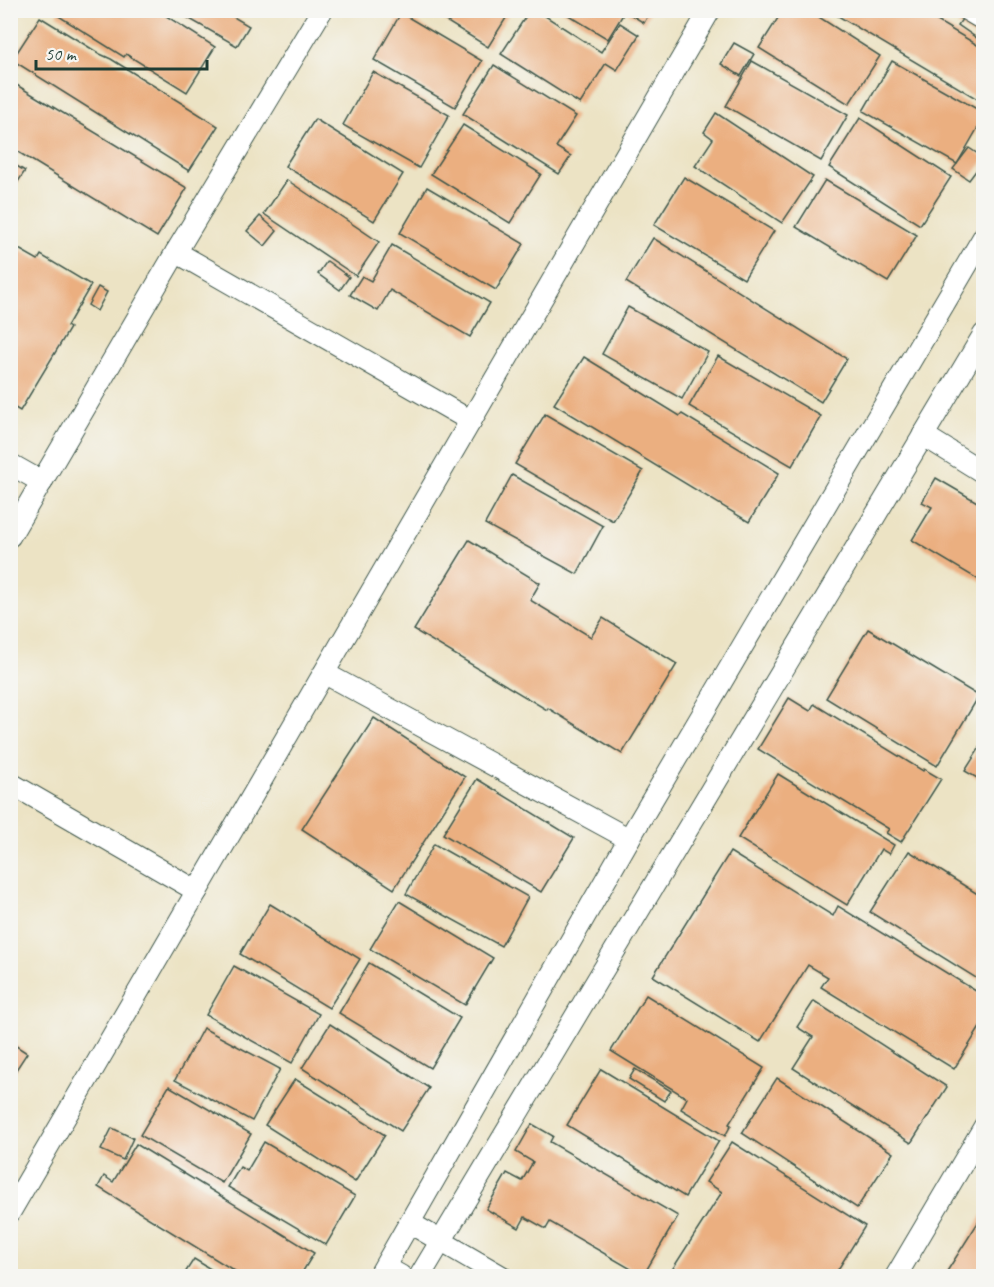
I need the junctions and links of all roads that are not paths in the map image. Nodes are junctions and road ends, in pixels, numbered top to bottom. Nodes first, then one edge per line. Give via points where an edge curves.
1 (322, 10) edge
2 (710, 10) edge
3 (967, 10) edge
4 (984, 20) edge
5 (984, 236) edge
6 (176, 252) junction
7 (984, 334) edge
8 (471, 421) junction
9 (923, 435) junction
10 (10, 464) edge
11 (984, 472) edge
12 (42, 482) junction
13 (10, 536) edge
14 (324, 673) junction
15 (10, 783) edge
16 (629, 839) junction
17 (197, 891) junction
18 (984, 1127) edge
19 (10, 1212) edge
20 (410, 1223) junction
21 (441, 1241) junction
22 (388, 1273) edge
23 (420, 1276) edge
24 (501, 1276) edge
25 (896, 1276) edge

1 - 6 street
2 - 8 street
3 - 4 street
5 - 16 street
6 - 8 street
6 - 12 street
7 - 9 street
8 - 14 street
9 - 11 street
9 - 21 street
10 - 12 street
12 - 13 street
14 - 16 street
14 - 17 street
15 - 17 street
16 - 20 street
17 - 19 street
18 - 25 street
20 - 21 street
20 - 22 street
21 - 23 street
21 - 24 street

